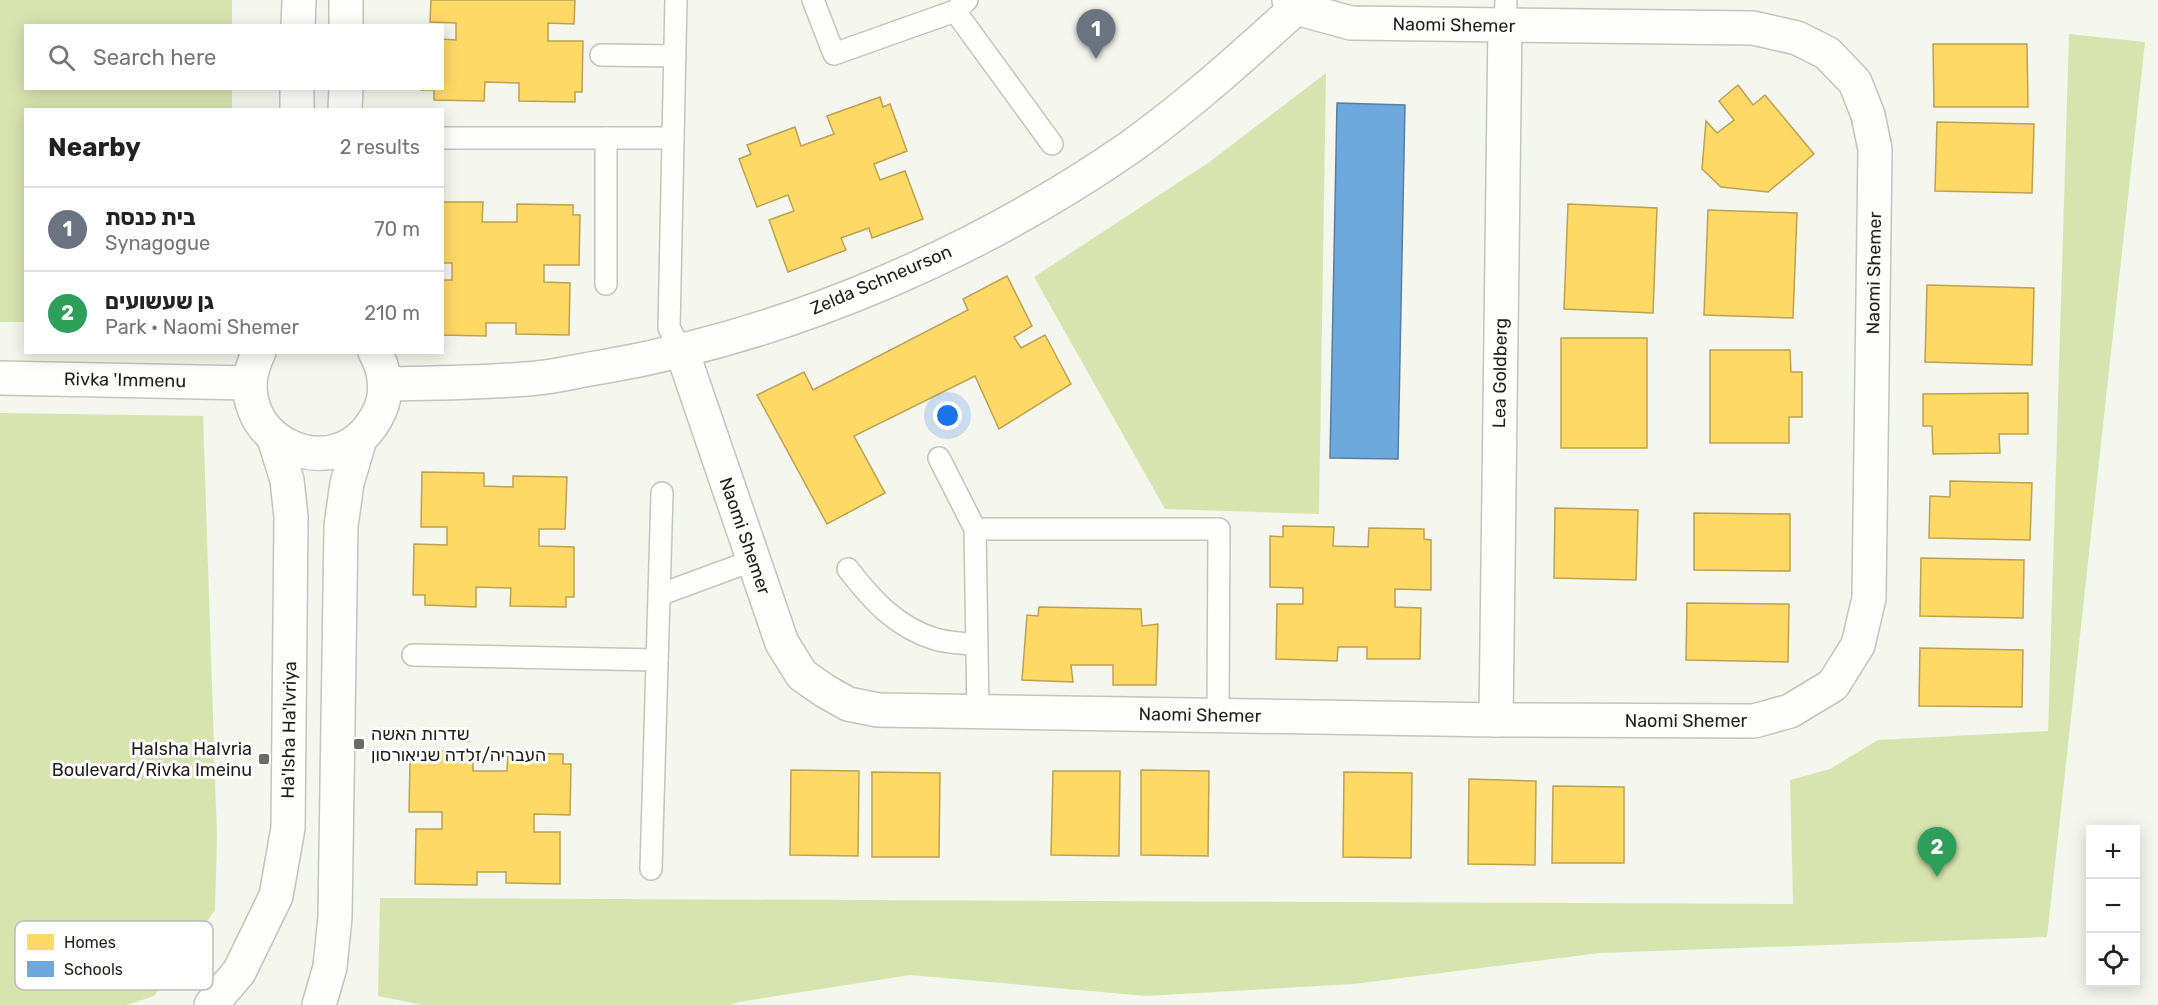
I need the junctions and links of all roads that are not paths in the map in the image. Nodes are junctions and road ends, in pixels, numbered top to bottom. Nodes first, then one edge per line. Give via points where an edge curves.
1 (298, 0) edge
2 (346, 0) edge
3 (676, 0) edge
4 (813, 0) edge
5 (1292, 4) edge
6 (961, 5) edge
7 (1505, 13) edge
8 (298, 24) edge
9 (346, 24) edge
10 (601, 55) dead end
11 (675, 56) junction
12 (297, 90) edge
13 (346, 90) edge
14 (297, 108) edge
15 (345, 108) edge
16 (444, 138) edge
17 (606, 138) junction
18 (673, 138) junction
19 (1052, 144) dead end
20 (606, 284) dead end
21 (682, 351) junction
22 (376, 354) edge
23 (255, 368) edge
24 (0, 378) edge
25 (385, 384) junction
26 (274, 438) junction
27 (360, 439) junction
28 (939, 458) dead end
29 (662, 493) dead end
30 (975, 529) junction
31 (753, 560) junction
32 (848, 569) dead end
33 (659, 595) junction
34 (977, 645) junction
35 (413, 655) dead end
36 (657, 660) junction
37 (978, 711) junction
38 (1218, 715) junction
39 (1496, 720) junction
40 (651, 869) dead end
41 (211, 1005) edge
42 (319, 1005) edge

1 - 8 street
2 - 9 street
3 - 11 lane
4 - 6 lane via 834,54
5 - 7 street, Naomi Shemer via 1351,23
5 - 21 street, Zelda Schneurson via 1213,83 1138,140 1028,212 926,264 829,304
6 - 19 lane
7 - 39 street, Lea Goldberg
7 - 39 street, Naomi Shemer via 1754,28 1797,38 1827,53 1855,82 1868,115 1875,149 1875,190 1869,598 1858,645 1833,685 1790,711 1754,721
10 - 11 lane
11 - 18 lane
12 - 14 street
13 - 15 street
16 - 17 lane
17 - 18 lane
17 - 20 lane
18 - 21 lane via 669,328
21 - 25 street, Zelda Schneurson via 538,378
21 - 31 street, Naomi Shemer
22 - 25 street
23 - 24 street, Rivka 'Immenu
23 - 26 street via 252,404 260,422
25 - 27 street via 374,423
26 - 27 street via 304,453 317,454 343,449
26 - 41 street, Ha'Isha Ha'Ivriya via 287,480 291,517 288,828 276,896 239,972
27 - 42 street via 347,483 341,526 335,916 330,967
28 - 30 lane
29 - 33 lane
30 - 34 lane
30 - 38 lane via 1219,529
31 - 33 lane
31 - 37 street, Naomi Shemer via 782,643 802,675 825,692 848,705 878,710
32 - 34 lane via 873,601 902,625 936,639
33 - 36 lane
34 - 37 lane
35 - 36 lane
36 - 40 lane
37 - 38 street, Naomi Shemer
38 - 39 street, Naomi Shemer

